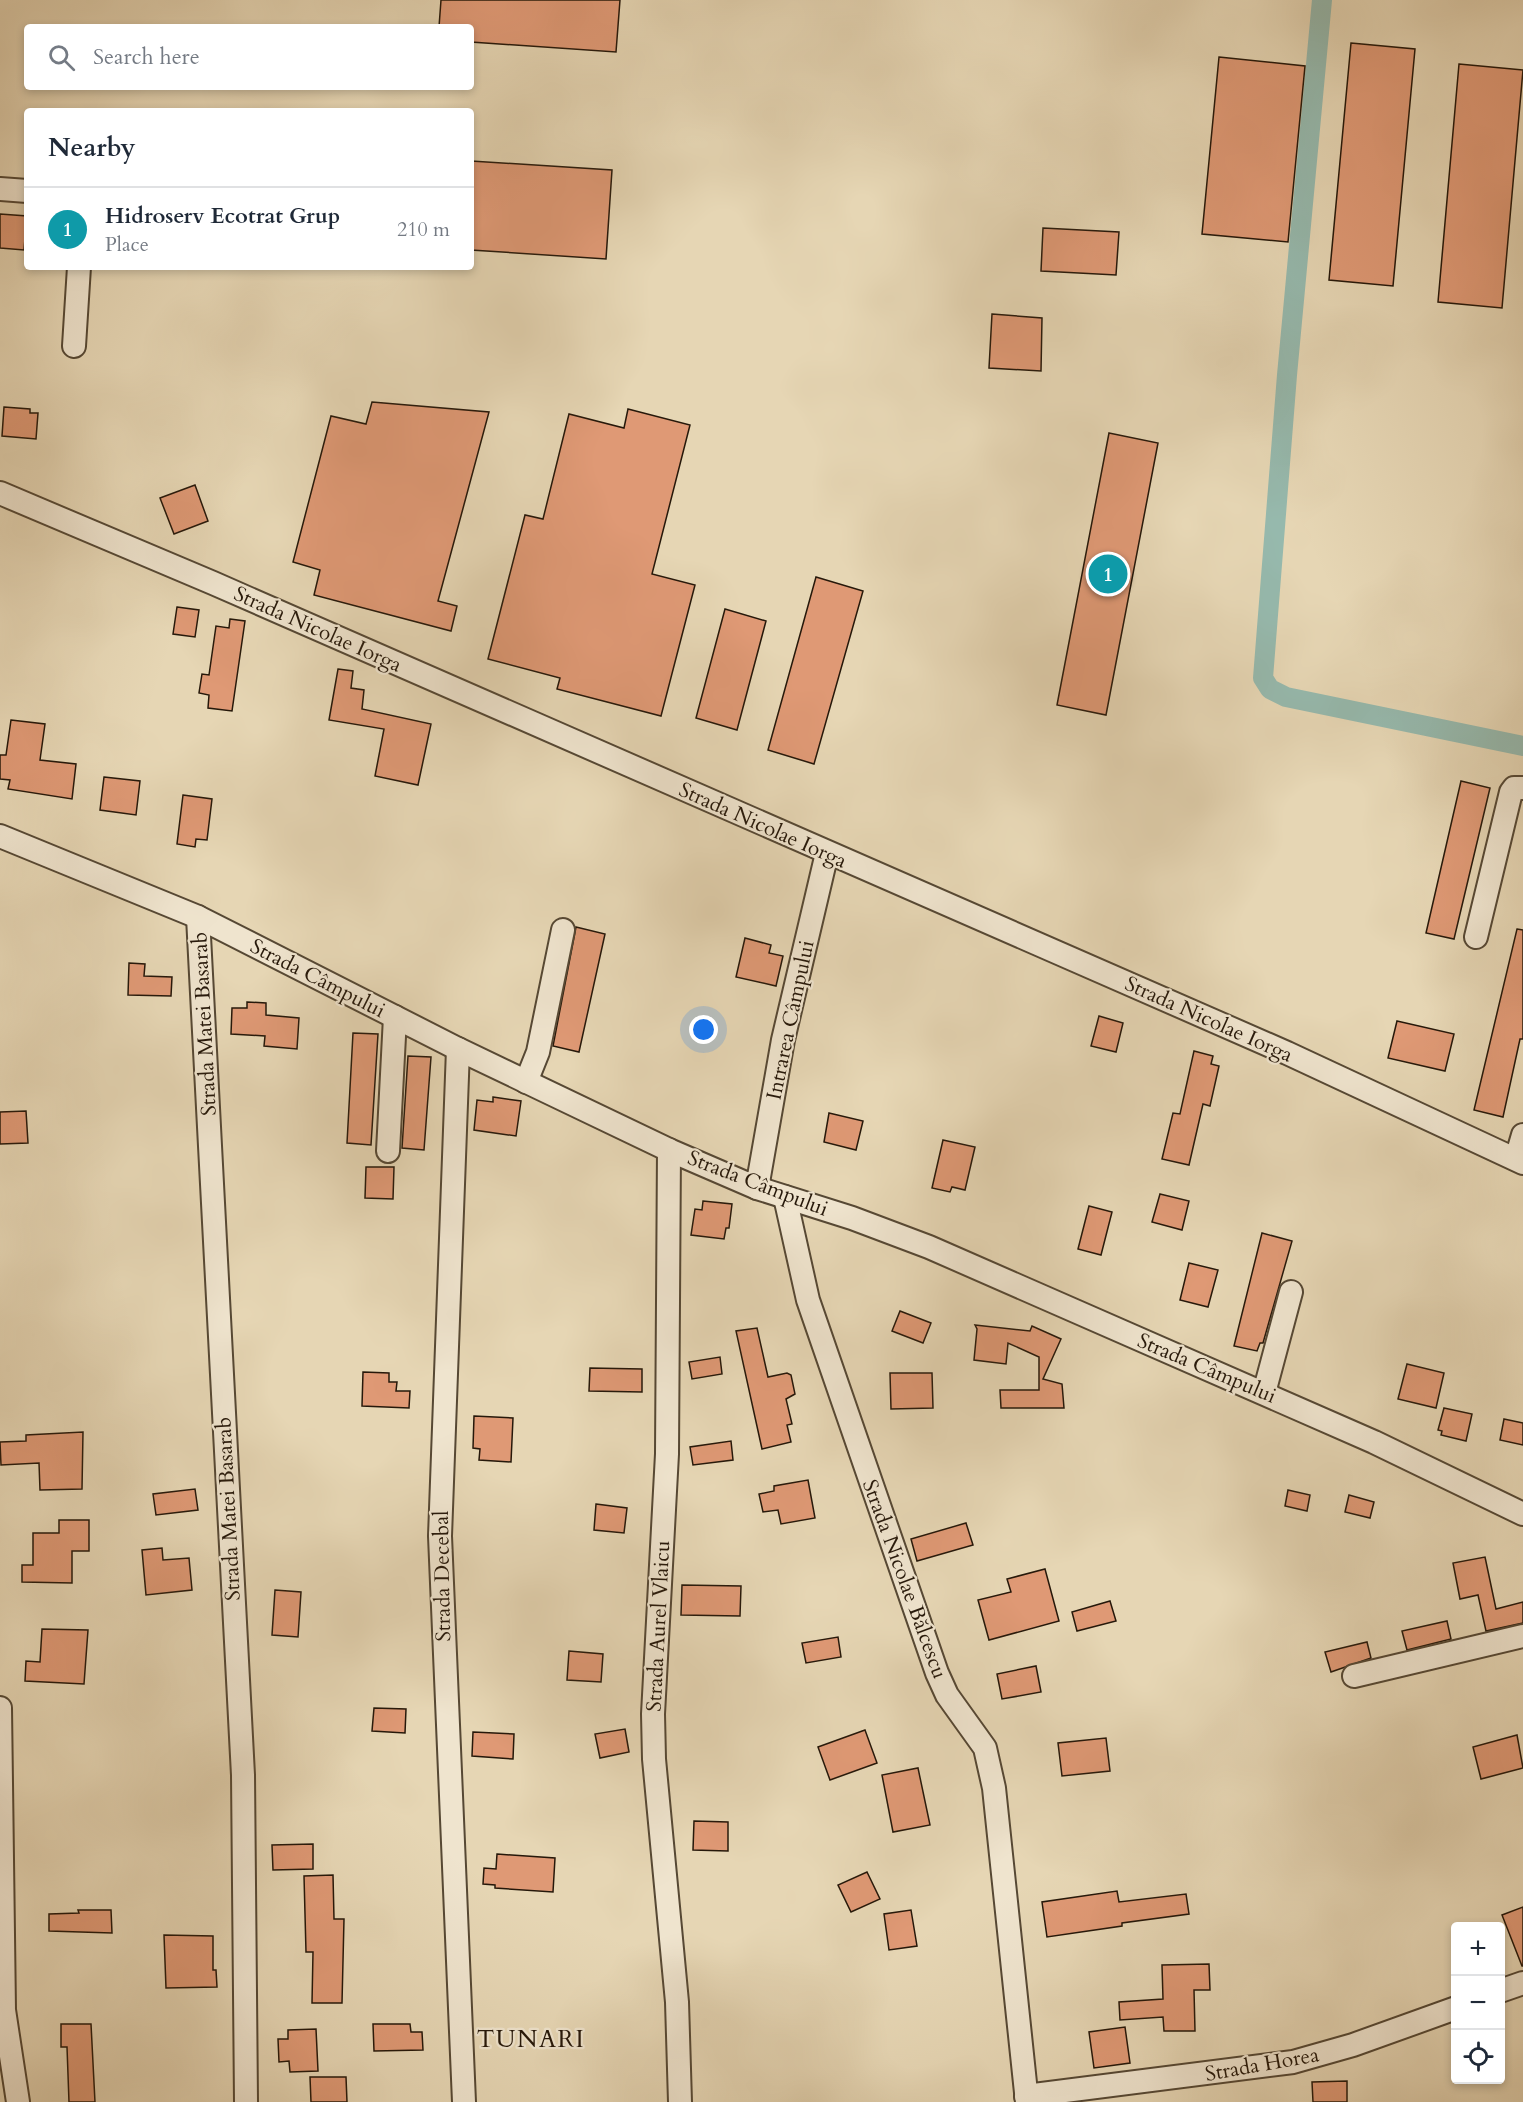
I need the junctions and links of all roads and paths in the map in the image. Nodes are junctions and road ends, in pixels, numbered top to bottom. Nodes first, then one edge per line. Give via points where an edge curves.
1 (0, 189) edge
2 (24, 191) edge
3 (79, 270) edge
4 (74, 346) dead end
5 (0, 493) edge
6 (1523, 788) edge
7 (0, 836) edge
8 (827, 853) junction
9 (198, 917) junction
10 (563, 930) dead end
11 (1476, 937) dead end
12 (395, 1017) junction
13 (458, 1049) junction
14 (526, 1082) junction
15 (1523, 1136) edge
16 (669, 1150) junction
17 (388, 1151) dead end
18 (1519, 1161) edge
19 (756, 1188) junction
20 (785, 1197) junction
21 (1291, 1292) dead end
22 (1264, 1393) junction
23 (1523, 1514) edge
24 (1523, 1636) edge
25 (1354, 1677) dead end
26 (0, 1708) edge
27 (1523, 1983) edge
28 (1505, 1989) edge
29 (1451, 2009) edge
30 (1027, 2099) edge
31 (18, 2102) edge
32 (246, 2102) edge
33 (464, 2102) edge
34 (680, 2102) edge

1 - 2 street
3 - 4 street
5 - 8 street, Strada Nicolae Iorga
6 - 11 street via 1511,792
7 - 9 street, Strada Câmpului
8 - 18 street, Strada Nicolae Iorga via 1287,1053
8 - 19 street, Intrarea Câmpului via 783,1040
9 - 12 street, Strada Câmpului
9 - 32 street, Strada Matei Basarab via 243,1775
10 - 14 street via 538,1052
12 - 13 street, Strada Câmpului
12 - 17 street
13 - 14 street, Strada Câmpului
13 - 33 street, Strada Decebal via 440,1536
14 - 16 street, Strada Câmpului
15 - 18 street
16 - 19 street, Strada Câmpului
16 - 34 street, Strada Aurel Vlaicu via 667,1454 653,1714 677,2002
19 - 20 street, Strada Câmpului
20 - 22 street, Strada Câmpului via 929,1247
20 - 30 street, Strada Nicolae Bălcescu via 808,1300 937,1673 947,1695 985,1748 994,1788
21 - 22 street
22 - 23 street, Strada Câmpului
24 - 25 street
26 - 31 street via 4,2010
27 - 28 street
29 - 30 street, Strada Horea via 1293,2062

